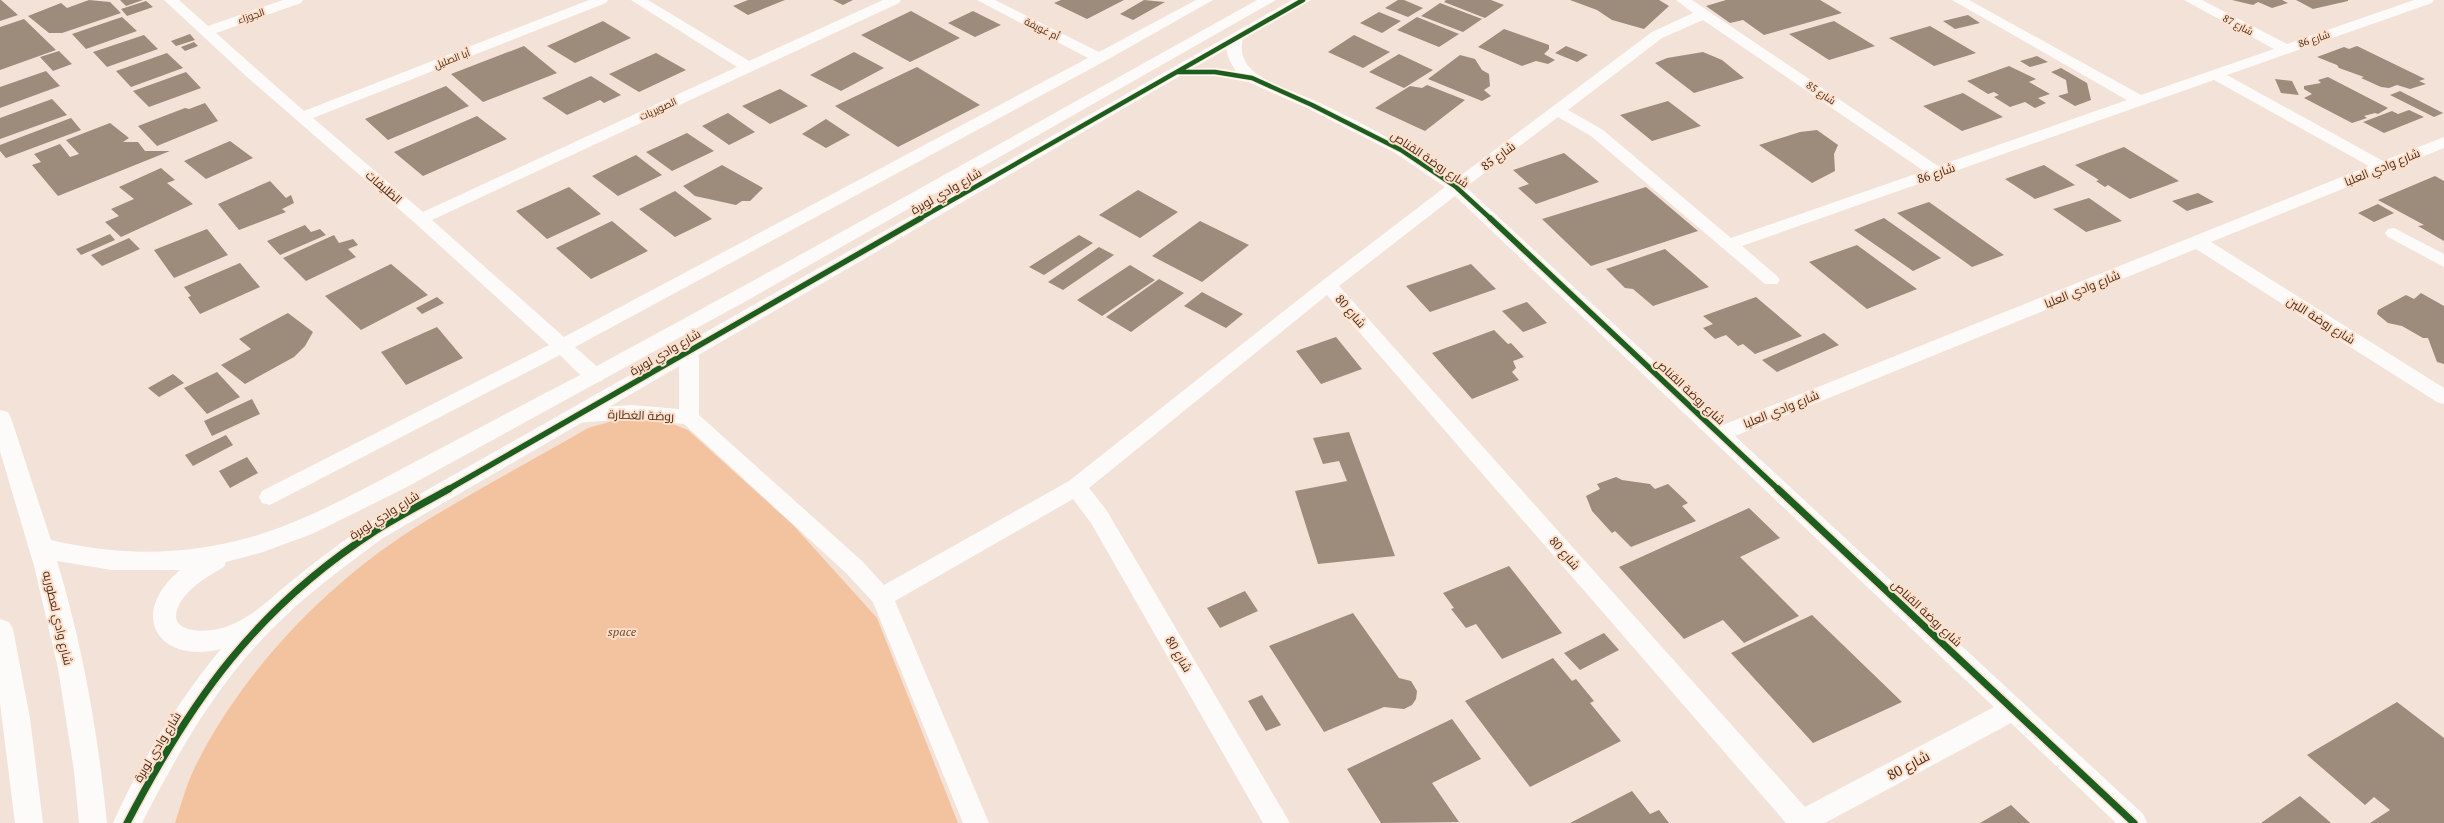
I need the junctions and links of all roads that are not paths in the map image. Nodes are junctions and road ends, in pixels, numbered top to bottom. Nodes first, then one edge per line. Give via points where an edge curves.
1 (171, 0) edge
2 (296, 0) edge
3 (601, 0) edge
4 (638, 0) edge
5 (894, 0) edge
6 (984, 0) edge
7 (1206, 0) edge
8 (1268, 0) edge
9 (1303, 0) edge
10 (1683, 0) edge
11 (1959, 0) edge
12 (2191, 0) edge
13 (2414, 2) edge
14 (1704, 14) junction
15 (206, 32) junction
16 (1236, 37) junction
17 (2286, 49) junction
18 (1100, 58) junction
19 (748, 68) junction
20 (1176, 72) junction
21 (2216, 75) junction
22 (1252, 78) junction
23 (2140, 101) junction
24 (1559, 111) junction
25 (303, 117) junction
26 (2444, 142) edge
27 (2382, 167) junction
28 (1938, 173) junction
29 (1456, 187) junction
30 (421, 219) junction
31 (2394, 232) dead end
32 (2198, 242) junction
33 (1730, 244) junction
34 (2444, 261) edge
35 (1771, 280) dead end
36 (1328, 285) junction
37 (561, 347) junction
38 (690, 350) junction
39 (595, 376) junction
40 (2444, 397) edge
41 (575, 416) junction
42 (689, 417) junction
43 (0, 418) edge
44 (1720, 434) junction
45 (1076, 487) junction
46 (270, 497) dead end
47 (40, 547) junction
48 (233, 552) junction
49 (882, 597) junction
50 (262, 622) junction
51 (0, 629) edge
52 (2014, 709) junction
53 (1803, 822) edge
54 (29, 823) edge
55 (93, 823) edge
56 (127, 823) edge
57 (976, 823) edge
58 (1277, 823) edge
59 (2134, 823) edge

1 - 15 street, الظليفات
2 - 15 street, الجوزاء
3 - 25 street, أبا الصليل
4 - 19 street
5 - 19 street, الصويريات
6 - 18 street, أم غويفة
7 - 18 street
8 - 39 street, شارع وادي لوبرة
9 - 16 street, شارع وادي لوبرة
10 - 14 street, شارع 85
11 - 23 street
12 - 17 street, شارع 87
13 - 17 street, شارع 86
14 - 24 street, شارع 85 via 1657,35
14 - 28 street, شارع 85
15 - 25 street, الظليفات
16 - 20 street, شارع وادي لوبرة
16 - 22 street, شارع روضة القناص via 1233,47 1235,58
17 - 21 street, شارع 86
18 - 37 street
19 - 30 street, الصويريات
20 - 22 street, شارع روضة القناص via 1215,72
20 - 38 street, شارع وادي لوبرة
21 - 23 street, شارع 86
21 - 27 street
22 - 29 street, شارع روضة القناص via 1401,150
23 - 28 street, شارع 86
24 - 29 street, شارع 85
24 - 33 street via 1597,133
25 - 30 street, الظليفات
26 - 27 street, شارع وادي العلبا
27 - 32 street, شارع وادي العلبا
28 - 33 street, شارع 86
29 - 36 street, شارع 80
29 - 44 street, شارع روضة القناص
30 - 37 street, الظليفات
31 - 34 street
32 - 40 street, شارع روضة اللبن
32 - 44 street, شارع وادي العلبا
33 - 35 street
36 - 45 street, شارع 80
36 - 53 street, شارع 80
37 - 39 street, الظليفات
37 - 46 street
38 - 41 street, شارع وادي لوبرة
38 - 42 street, روضة الغطارة
39 - 48 street, شارع وادي لوبرة via 357,503 297,530
41 - 42 street, روضة الغطارة via 631,412
41 - 50 street, شارع وادي لوبرة via 375,531 329,564
42 - 49 street via 837,551
43 - 47 street, شارع وادي لعطوريه via 21,477
44 - 52 street, شارع روضة القناص
45 - 49 street, شارع 80
45 - 58 street, شارع 80 via 1099,517
47 - 48 street, شارع وادي لوبرة via 124,563 185,561
47 - 55 street, شارع وادي لعطوريه via 58,610 73,685 90,787
48 - 50 street via 196,571 178,587 166,604 164,621 171,634 188,641 210,641 235,635
49 - 57 street
50 - 56 street, شارع وادي لوبرة via 226,661 198,702 174,738
51 - 54 street via 16,718
52 - 53 street, شارع 80
52 - 59 street, شارع روضة القناص

